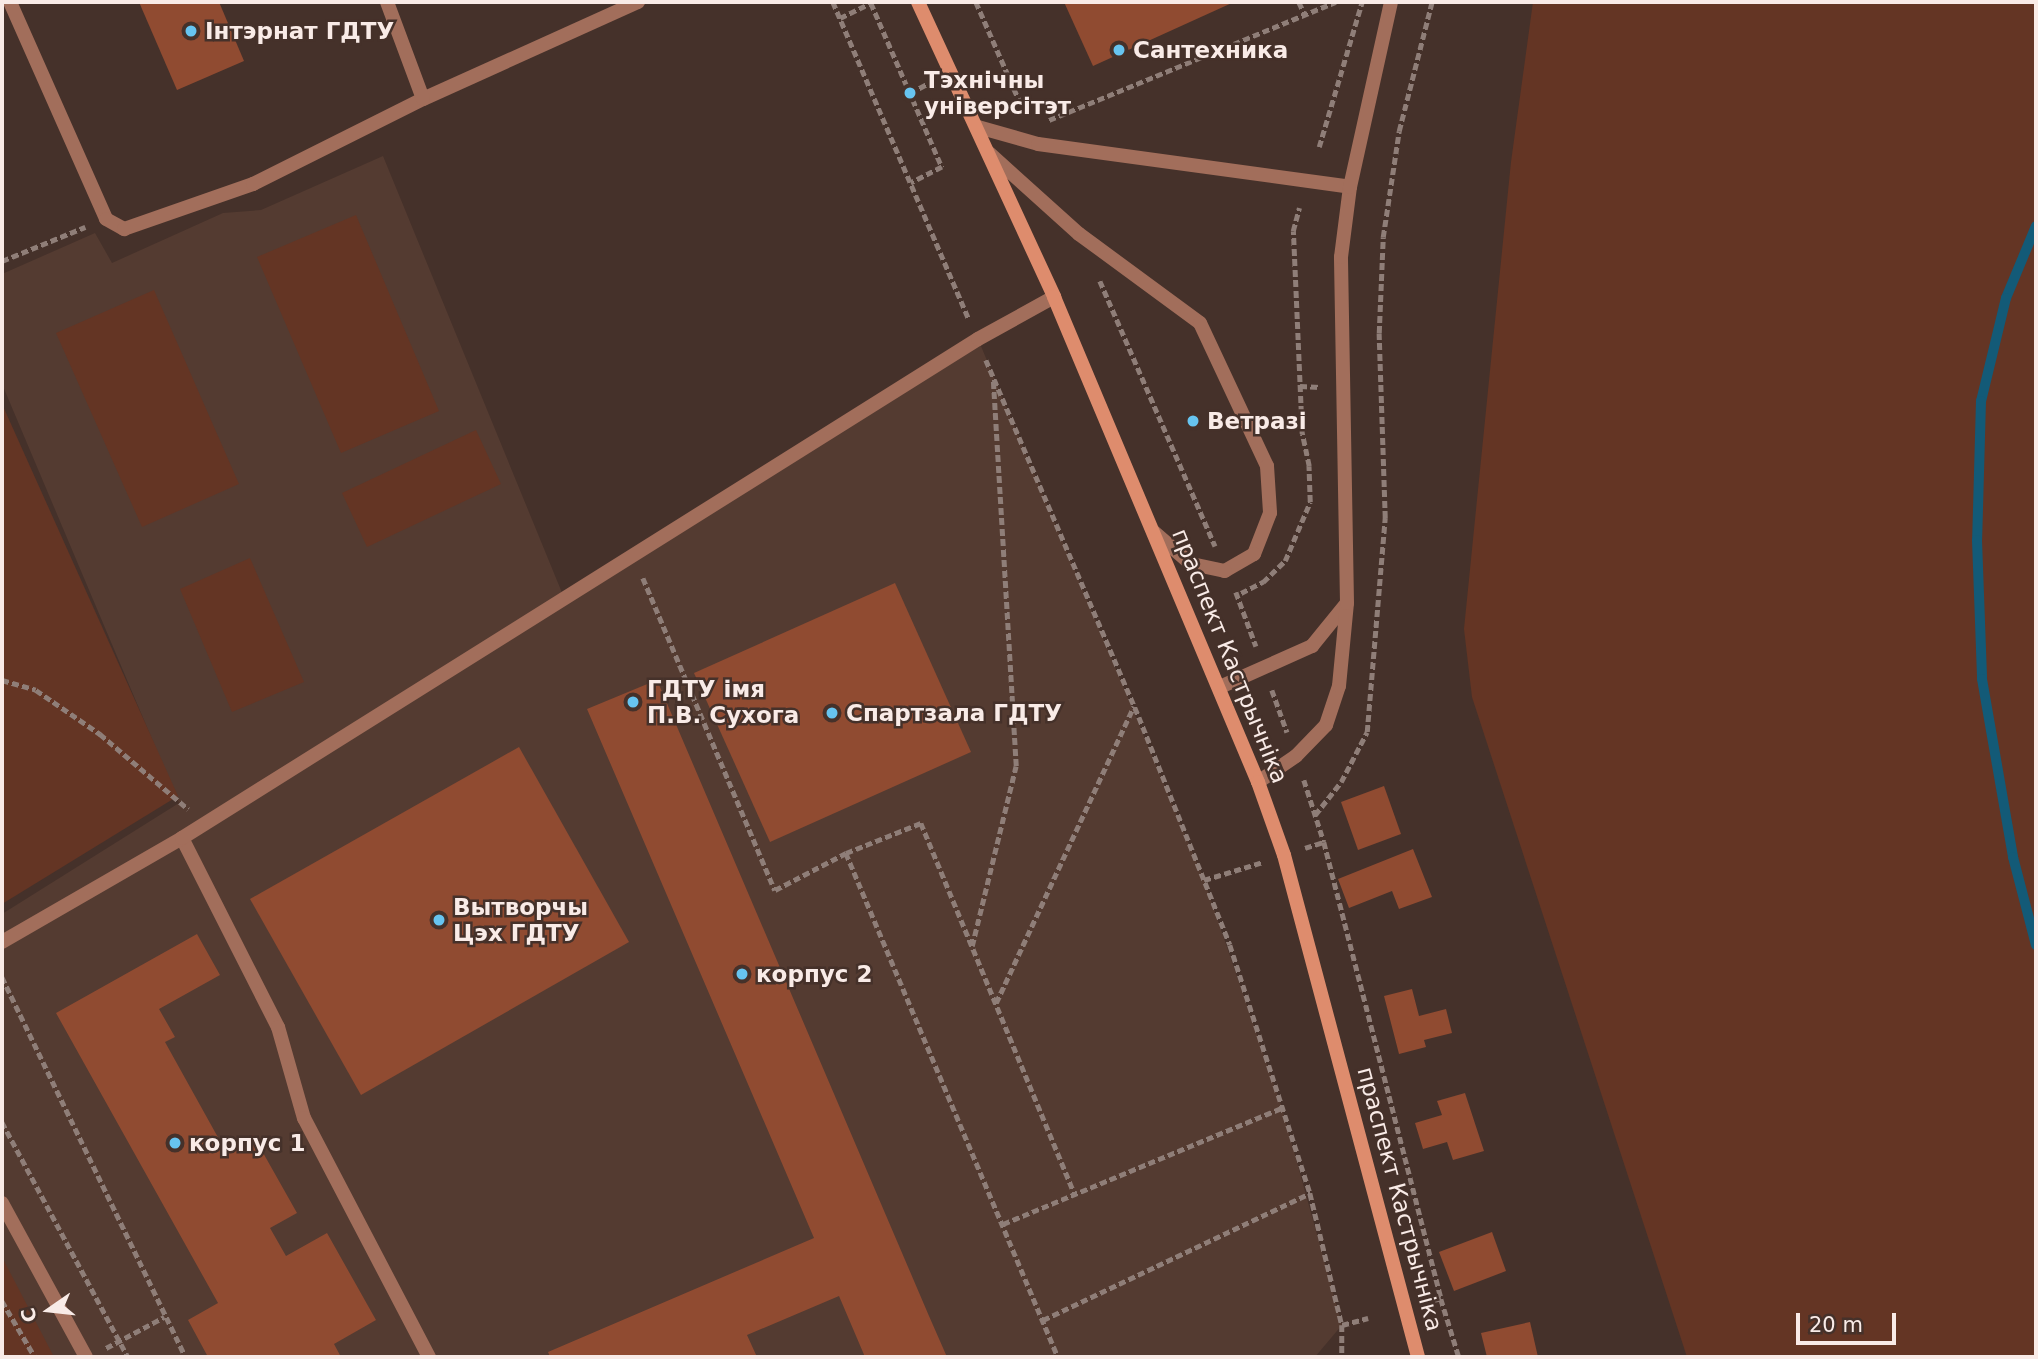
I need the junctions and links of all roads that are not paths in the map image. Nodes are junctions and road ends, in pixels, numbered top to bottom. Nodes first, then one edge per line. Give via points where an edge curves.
1 (10, 2) edge
2 (387, 2) edge
3 (638, 2) edge
4 (918, 2) edge
5 (1391, 2) edge
6 (423, 99) junction
7 (978, 127) junction
8 (989, 153) junction
9 (1350, 187) junction
10 (1054, 296) junction
11 (1154, 532) junction
12 (1347, 603) junction
13 (1220, 687) junction
14 (1258, 782) junction
15 (181, 838) junction
16 (2, 942) edge
17 (2, 1203) edge
18 (92, 1354) edge
19 (429, 1357) edge
20 (1418, 1357) edge

1 - 6 street via 106,219 124,229 253,184
2 - 6 street
3 - 6 street
4 - 7 main road, праспект Кастрычніка
5 - 9 street
7 - 8 main road, праспект Кастрычніка
7 - 9 street via 1038,144
8 - 10 main road, праспект Кастрычніка
8 - 11 street via 1079,234 1200,323 1267,466 1269,513 1254,554 1225,571 1191,564
9 - 12 street via 1341,257
10 - 11 main road, праспект Кастрычніка
10 - 15 street via 978,339
11 - 13 main road, праспект Кастрычніка
12 - 13 street via 1312,646
12 - 14 street via 1339,687 1326,725 1296,756
13 - 14 main road, праспект Кастрычніка
14 - 20 main road, праспект Кастрычніка via 1284,855
15 - 16 street
15 - 19 street via 278,1027 304,1118
17 - 18 street

